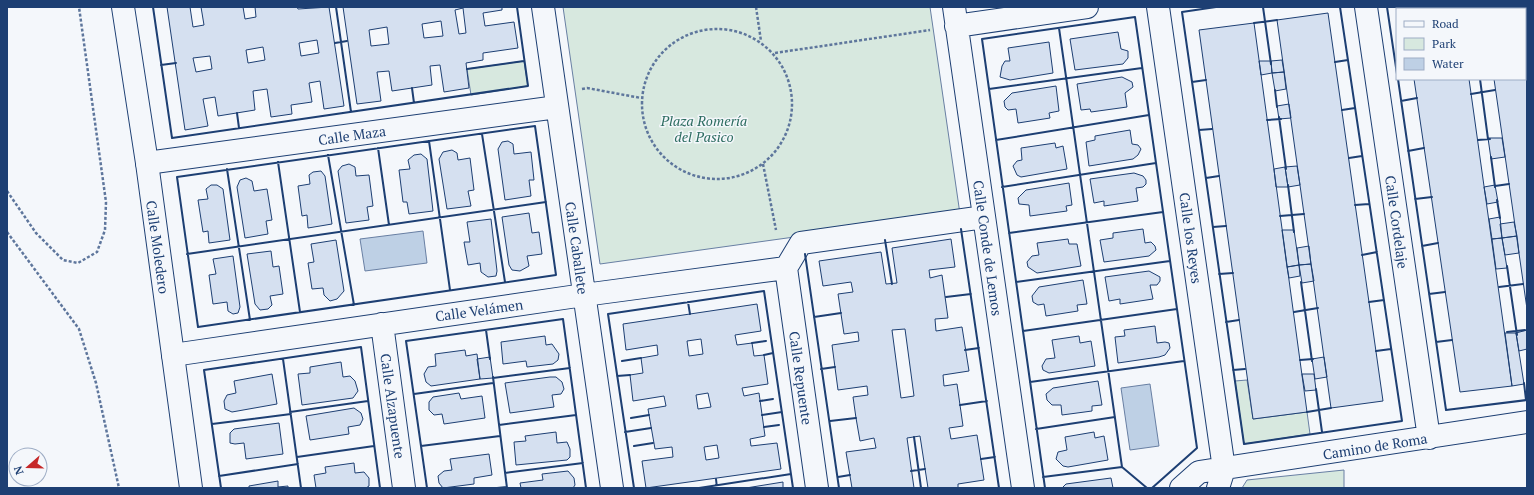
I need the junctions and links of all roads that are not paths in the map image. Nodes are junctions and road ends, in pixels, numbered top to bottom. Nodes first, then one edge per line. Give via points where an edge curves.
1 (123, 7) edge
2 (543, 7) edge
3 (1087, 7) edge
4 (1158, 7) edge
5 (1366, 7) edge
6 (955, 16) edge
7 (557, 107) junction
8 (147, 163) junction
9 (984, 217) junction
10 (786, 268) junction
11 (584, 295) junction
12 (382, 324) junction
13 (173, 355) junction
14 (1527, 422) edge
15 (1428, 438) junction
16 (1221, 478) edge
17 (191, 488) edge
18 (404, 488) edge
19 (612, 488) edge
20 (817, 488) edge
21 (1023, 488) edge
22 (1181, 488) edge

1 - 8 street, Calle Moledero
2 - 7 street, Calle Caballete
3 - 6 street
4 - 16 street, Calle los Reyes
5 - 15 street, Calle Cordelaje
6 - 9 street, Calle Conde de Lemos
7 - 8 street, Calle Maza
7 - 11 street, Calle Caballete
8 - 13 street, Calle Moledero
9 - 10 street via 801,243
9 - 21 street, Calle Conde de Lemos
10 - 11 street, Calle Velámen
10 - 20 street, Calle Repuente
11 - 12 street, Calle Velámen
11 - 19 street, Calle Caballete
12 - 13 street, Calle Velámen
12 - 18 street, Calle Alzapuente
13 - 17 street, Calle Moledero
14 - 15 street, Camino de Roma
15 - 16 street, Camino de Roma
16 - 22 street, Camino de Roma via 1199,472

